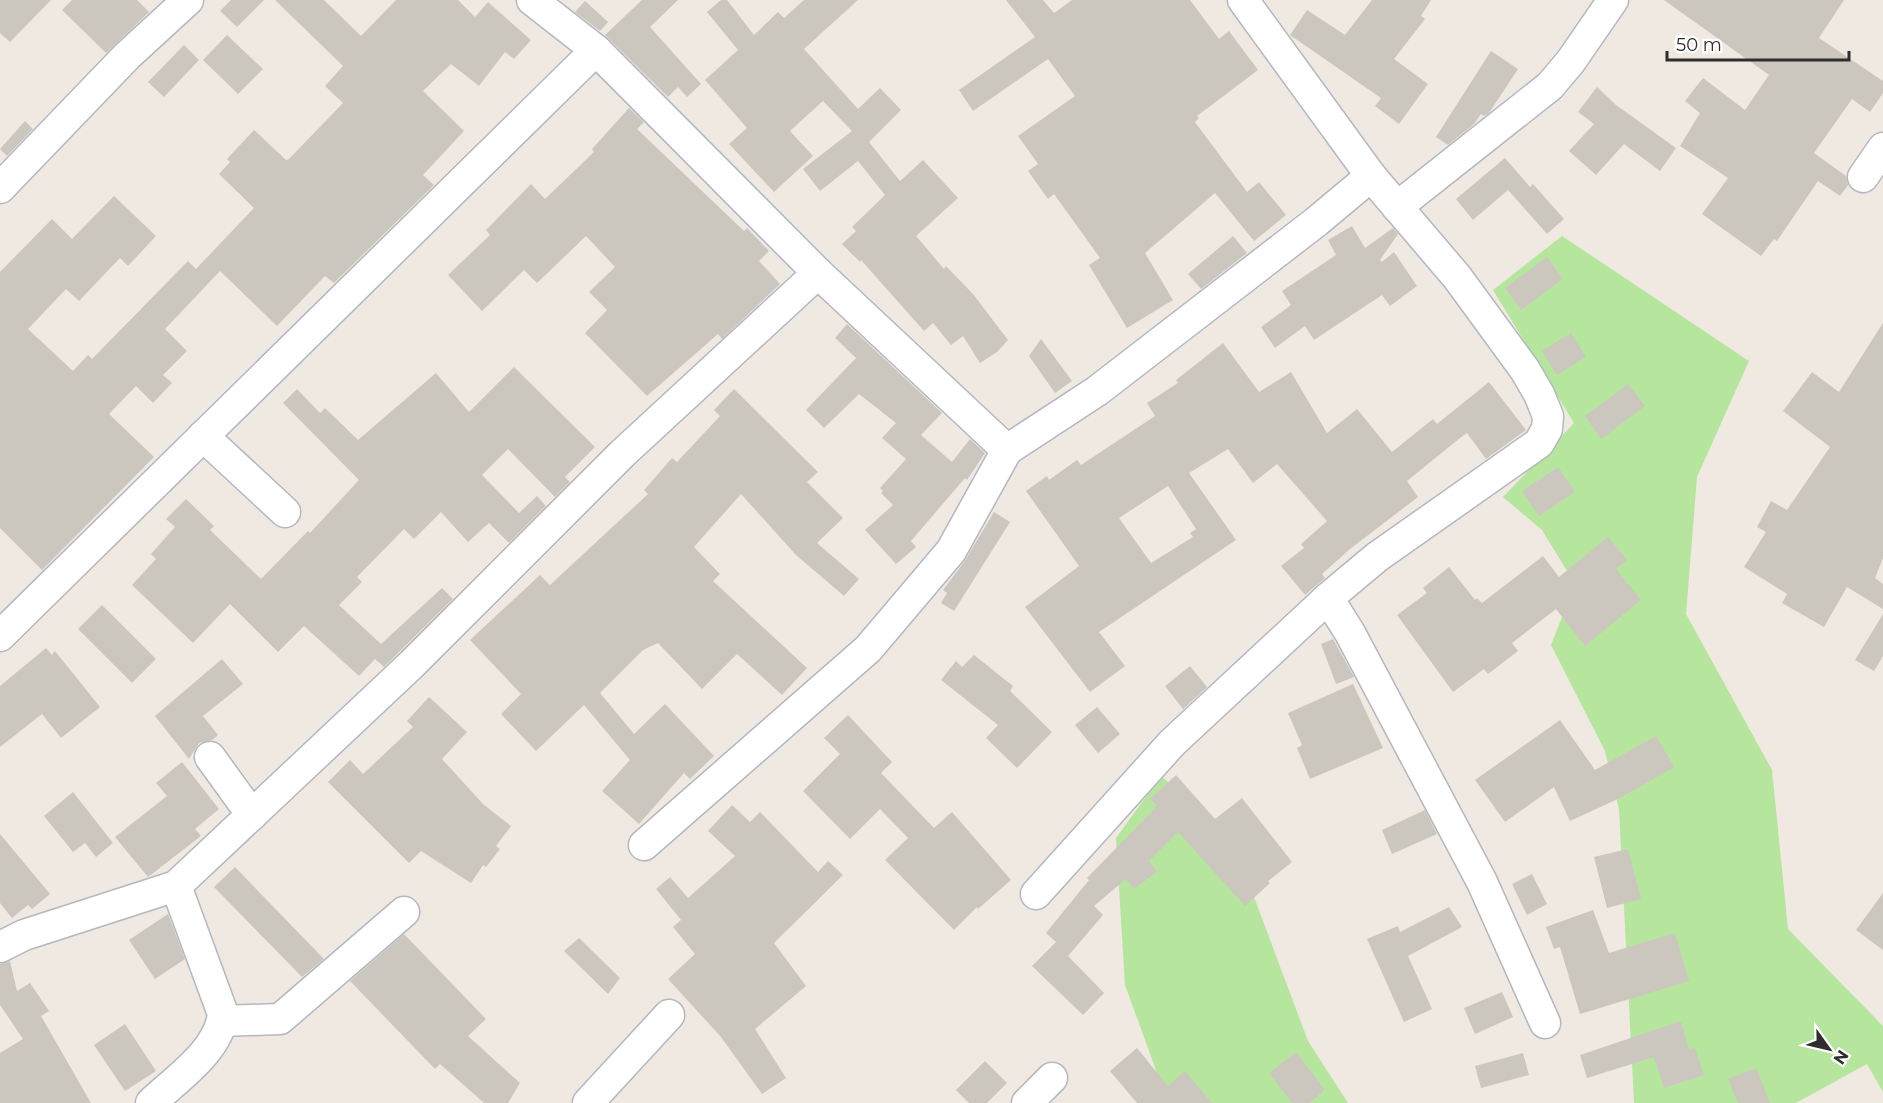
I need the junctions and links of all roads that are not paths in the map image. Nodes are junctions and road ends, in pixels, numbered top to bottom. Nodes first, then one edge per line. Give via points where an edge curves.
1 (188, 0) edge
2 (531, 0) edge
3 (1243, 0) edge
4 (1613, 0) edge
5 (596, 50) junction
6 (1883, 148) edge
7 (1371, 176) junction
8 (1863, 177) dead end
9 (0, 188) edge
10 (1397, 207) junction
11 (818, 273) junction
12 (203, 436) junction
13 (1006, 450) junction
14 (285, 512) dead end
15 (1328, 598) junction
16 (0, 636) edge
17 (210, 758) dead end
18 (252, 815) junction
19 (644, 845) dead end
20 (176, 886) junction
21 (1036, 894) dead end
22 (404, 912) dead end
23 (0, 947) edge
24 (669, 1015) dead end
25 (222, 1022) junction
26 (1545, 1023) dead end
27 (1052, 1078) dead end
28 (151, 1103) edge
29 (588, 1103) edge
30 (1027, 1103) edge

1 - 9 street via 127,56
2 - 5 street
3 - 7 street
4 - 10 street via 1550,86
5 - 11 street
5 - 12 street
6 - 8 street
7 - 10 street
7 - 13 street via 1097,391
10 - 15 street via 1457,277 1525,370 1548,416 1547,429 1539,443 1377,558
11 - 13 street
11 - 18 street via 622,454 412,664
12 - 14 street
12 - 16 street
13 - 19 street via 951,551 868,649
15 - 21 street via 1173,743
15 - 26 street via 1482,882
17 - 18 street
18 - 20 street
20 - 23 street via 24,935
20 - 25 street via 223,1014
22 - 25 street via 280,1019
24 - 29 street
25 - 28 street via 207,1049
27 - 30 street

